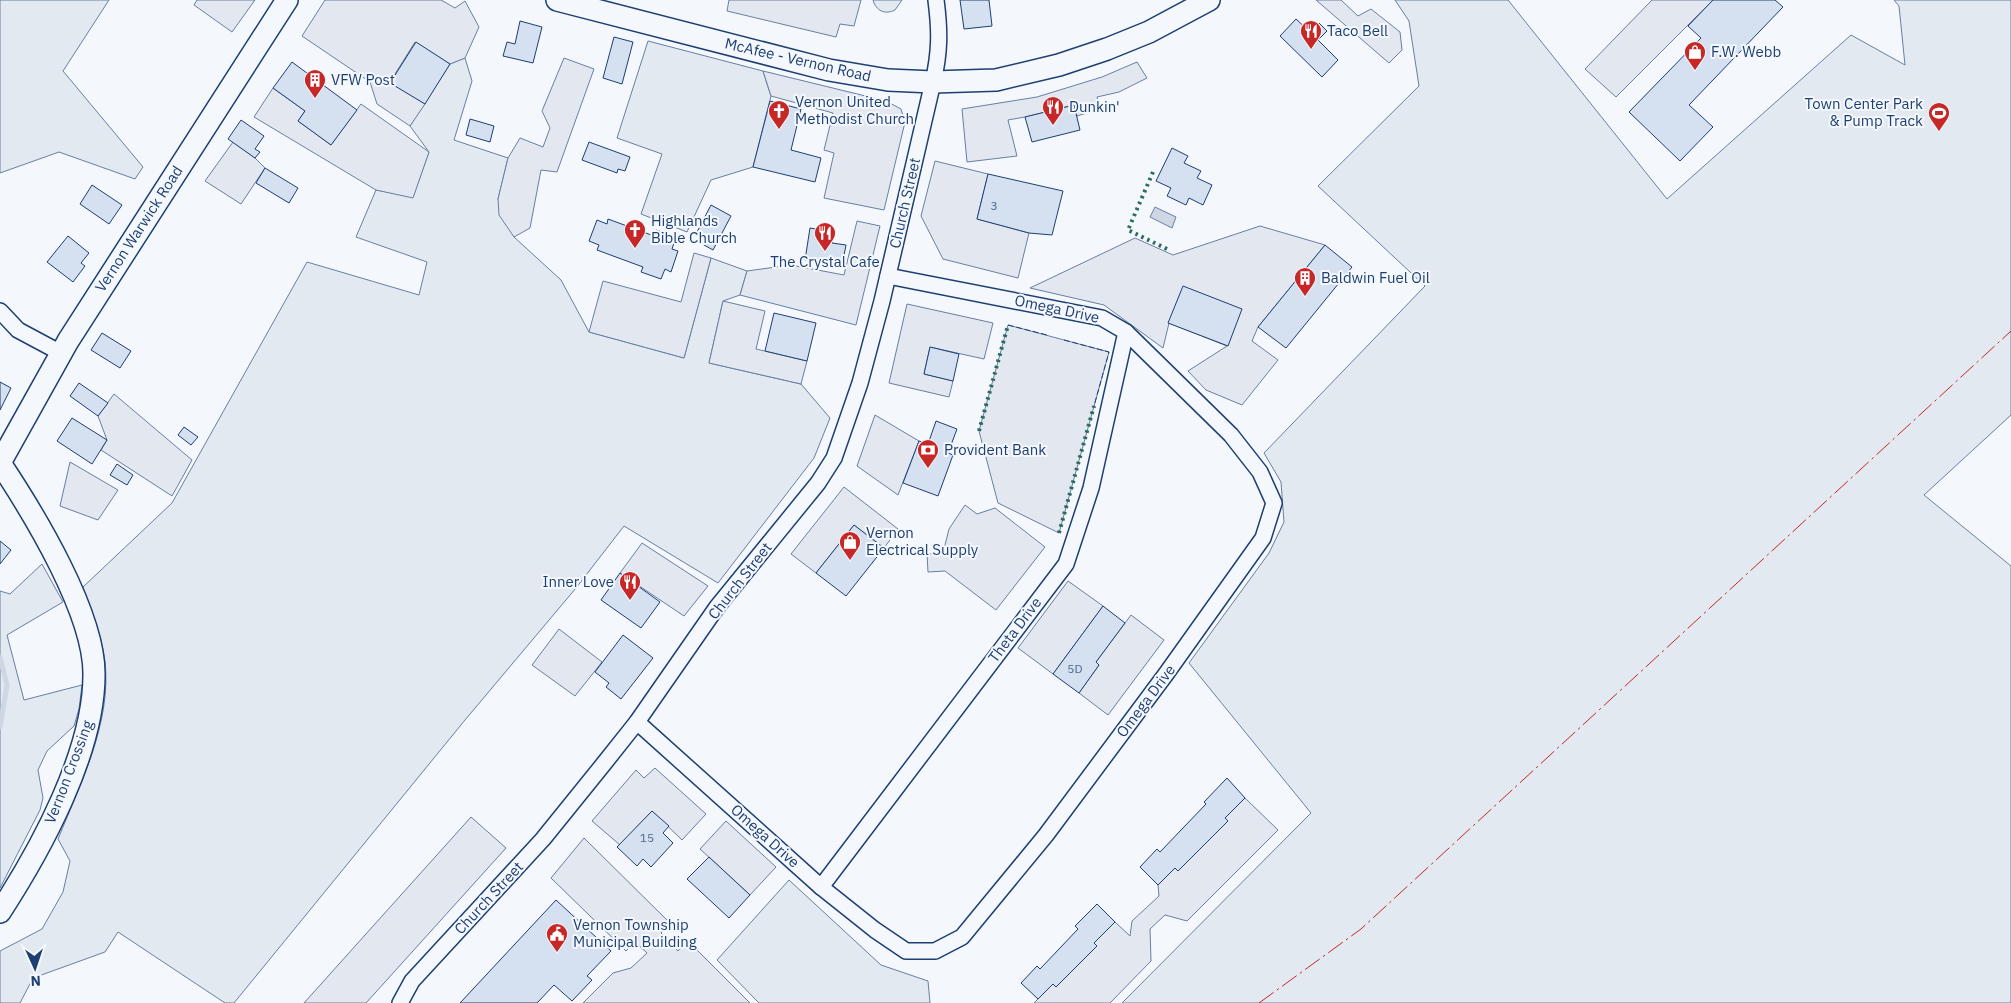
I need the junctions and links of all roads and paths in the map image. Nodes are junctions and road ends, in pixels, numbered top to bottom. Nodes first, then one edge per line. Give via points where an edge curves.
1 (287, 0) edge
2 (557, 0) edge
3 (936, 0) edge
4 (1209, 0) edge
5 (933, 82) junction
6 (888, 276) junction
7 (0, 311) edge
8 (1126, 332) junction
9 (60, 353) junction
10 (0, 463) edge
11 (637, 722) junction
12 (821, 887) junction
13 (0, 912) edge
14 (400, 1003) edge

1 - 9 main road, Vernon Warwick Road
2 - 5 main road, McAfee - Vernon Road via 828,70 888,80
3 - 5 street, Church Street via 939,56
4 - 5 main road, McAfee - Vernon Road via 1149,32 1059,65 996,80
5 - 6 street, Church Street
6 - 8 street, Omega Drive via 1102,318
6 - 11 street, Church Street via 860,382 834,458 818,484 717,607
7 - 9 street via 18,330
8 - 12 street, Theta Drive via 1091,488 1066,564
8 - 12 street, Omega Drive via 1231,436 1260,472 1274,503 1263,538 1046,835 962,936 936,951 906,951
9 - 10 main road, Vernon Warwick Road
10 - 13 main road, Vernon Crossing via 72,591 89,635 94,674 91,713 80,752 40,845
11 - 12 street, Omega Drive
11 - 14 street, Church Street via 543,839 412,981

